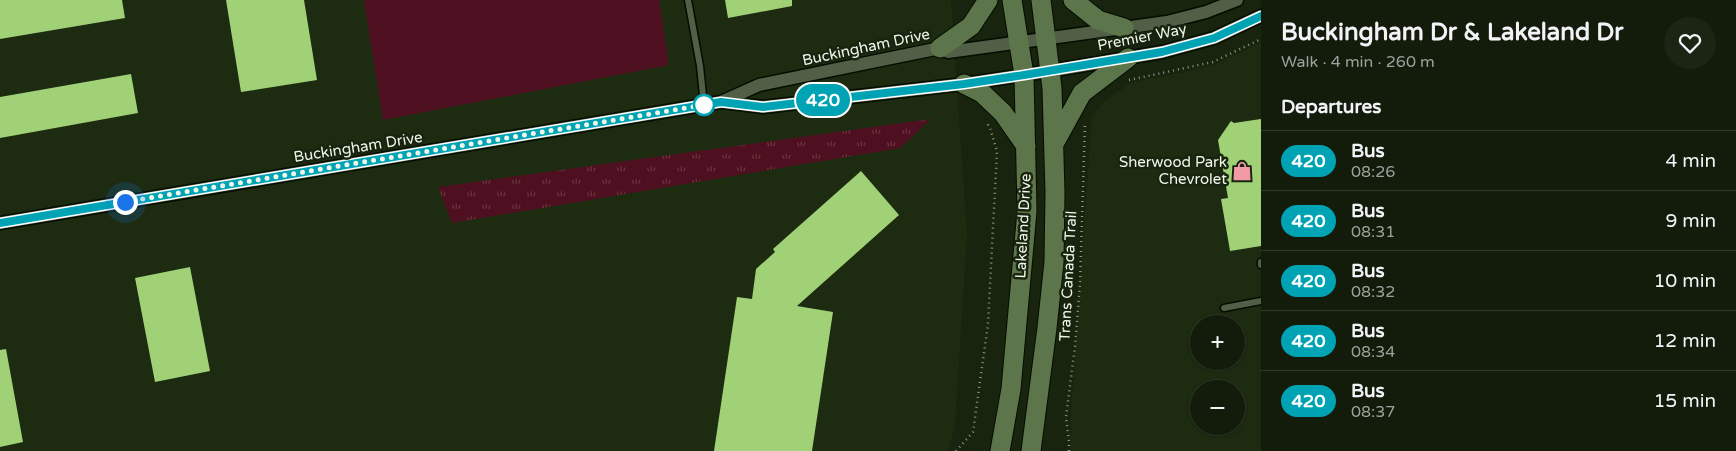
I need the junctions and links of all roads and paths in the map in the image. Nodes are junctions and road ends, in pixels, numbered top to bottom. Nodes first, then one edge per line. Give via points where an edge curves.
1 (688, 0) edge
2 (988, 0) edge
3 (1012, 0) edge
4 (1041, 0) edge
5 (1073, 0) edge
6 (1237, 0) edge
7 (1261, 16) edge
8 (1124, 28) junction
9 (1046, 38) junction
10 (1261, 39) edge
11 (1020, 41) junction
12 (940, 48) junction
13 (1128, 58) junction
14 (1050, 71) junction
15 (1024, 75) junction
16 (1126, 81) dead end
17 (964, 84) junction
18 (721, 102) junction
19 (704, 105) junction
20 (986, 120) dead end
21 (1086, 122) dead end
22 (1026, 146) junction
23 (1054, 146) junction
24 (0, 223) edge
25 (1261, 301) edge
26 (1224, 308) dead end
27 (956, 451) edge
28 (1000, 451) edge
29 (1031, 451) edge
30 (1069, 451) edge

1 - 19 lane
2 - 12 main road via 971,26
3 - 11 main road, Lakeland Drive
4 - 9 main road, Lakeland Drive
5 - 8 main road via 1098,20
6 - 8 street, Premier Way via 1168,22
7 - 13 street, Premier Way via 1214,38
8 - 9 street, Premier Way
9 - 11 street, Premier Way
9 - 14 main road, Lakeland Drive
10 - 16 path via 1213,62
11 - 12 street, Buckingham Drive via 948,52
11 - 15 main road, Lakeland Drive
12 - 18 street, Buckingham Drive via 759,85
13 - 14 street, Premier Way
13 - 23 main road via 1082,93
14 - 15 street, Premier Way
14 - 23 main road, Lakeland Drive
15 - 17 street, Buckingham Drive
15 - 22 main road, Lakeland Drive
17 - 18 street, Buckingham Drive via 763,107
17 - 22 main road via 982,93 1003,113
18 - 19 street, Buckingham Drive
19 - 24 street, Buckingham Drive
20 - 27 path via 997,151 988,324 973,432
21 - 30 path, Trans Canada Trail via 1080,283 1066,417
22 - 28 main road, Lakeland Drive via 1026,221 1012,390
23 - 29 main road, Lakeland Drive via 1054,262
25 - 26 lane

